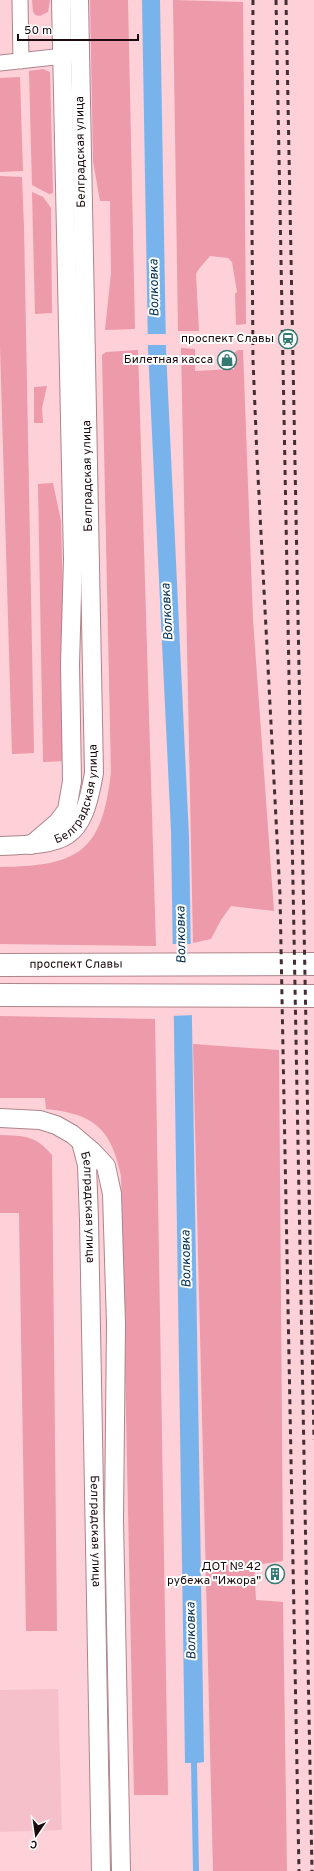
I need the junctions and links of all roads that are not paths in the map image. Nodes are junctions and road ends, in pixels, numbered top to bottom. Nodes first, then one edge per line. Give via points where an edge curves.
1 (20, 0) edge
2 (61, 0) edge
3 (79, 0) edge
4 (80, 54) junction
5 (62, 56) junction
6 (21, 61) junction
7 (0, 63) edge
8 (30, 845) junction
9 (0, 846) edge
10 (304, 964) edge
11 (0, 965) edge
12 (0, 995) edge
13 (304, 996) edge
14 (0, 1118) edge
15 (81, 1142) junction
16 (101, 1871) edge
17 (121, 1871) edge

1 - 6 street
2 - 5 street, Белградская улица
3 - 4 street, Белградская улица
4 - 5 street
4 - 8 street, Белградская улица via 94,773 85,810 76,828 65,838
5 - 6 street
5 - 8 street, Белградская улица via 72,551 72,781 67,810 58,822
6 - 7 street
8 - 9 street
10 - 11 main road, проспект Славы
12 - 13 main road
14 - 15 street via 47,1122 72,1134
15 - 16 street, Белградская улица via 87,1165 89,1220
15 - 17 street, Белградская улица via 106,1166 114,1212 114,1520

